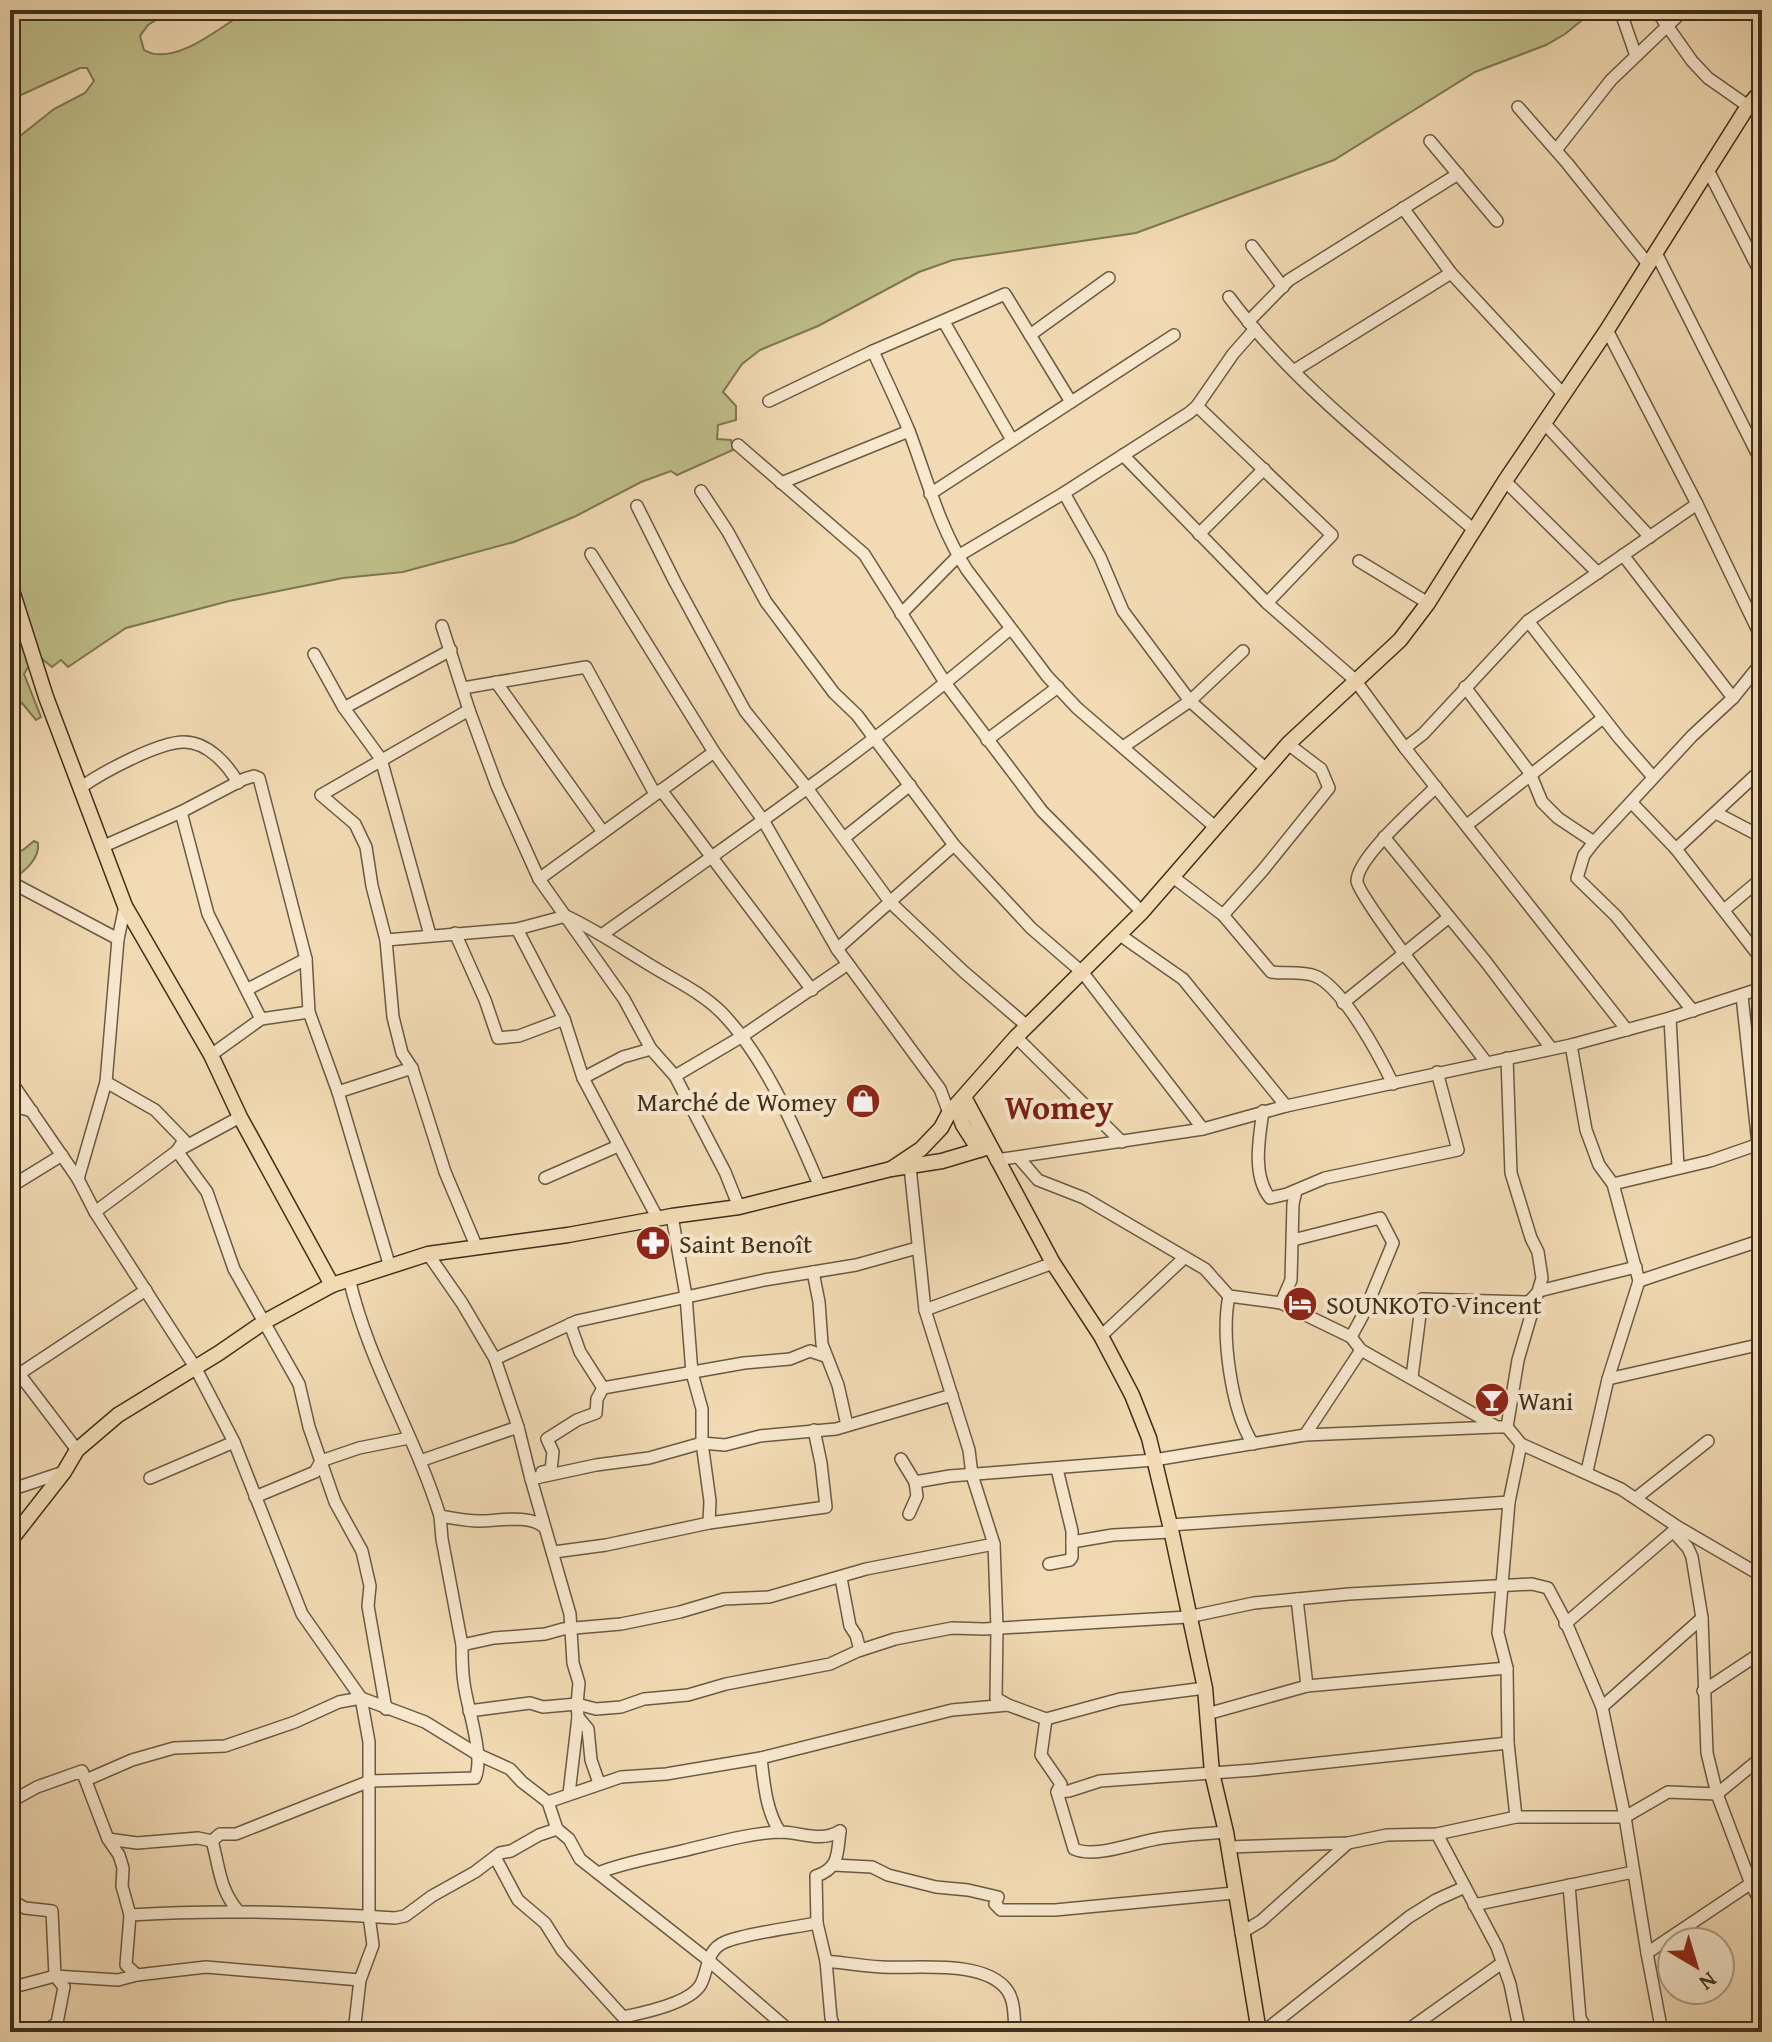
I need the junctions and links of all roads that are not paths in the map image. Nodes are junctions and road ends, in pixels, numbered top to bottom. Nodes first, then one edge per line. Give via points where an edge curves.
1 (1620, 10) edge
2 (1656, 10) edge
3 (1684, 10) edge
4 (1668, 24) junction
5 (1636, 56) junction
6 (1762, 91) edge
7 (1748, 106) junction
8 (1518, 107) dead end
9 (1430, 141) dead end
10 (1556, 150) junction
11 (1707, 168) junction
12 (1458, 174) junction
13 (1403, 208) junction
14 (1497, 221) dead end
15 (1252, 246) dead end
16 (1652, 257) junction
17 (1451, 273) junction
18 (1762, 276) edge
19 (1109, 278) dead end
20 (1283, 287) junction
21 (1229, 297) dead end
22 (944, 322) junction
23 (1251, 325) junction
24 (1607, 330) junction
25 (1030, 335) junction
26 (1174, 335) dead end
27 (873, 351) junction
28 (1295, 370) junction
29 (1564, 395) junction
30 (769, 401) dead end
31 (1071, 402) junction
32 (1197, 406) junction
33 (1545, 424) junction
34 (909, 431) junction
35 (1012, 440) junction
36 (738, 445) dead end
37 (1123, 455) junction
38 (1762, 463) edge
39 (1264, 469) junction
40 (1505, 481) junction
41 (781, 483) junction
42 (701, 491) dead end
43 (1064, 493) junction
44 (930, 494) junction
45 (1697, 504) junction
46 (637, 506) dead end
47 (1474, 530) junction
48 (1199, 534) junction
49 (1650, 537) junction
50 (591, 554) dead end
51 (1623, 555) junction
52 (958, 556) junction
53 (1359, 561) dead end
54 (1598, 573) junction
55 (10, 584) edge
56 (1267, 603) junction
57 (1428, 603) junction
58 (901, 614) junction
59 (1528, 621) junction
60 (442, 626) dead end
61 (1010, 629) junction
62 (1762, 639) edge
63 (451, 650) junction
64 (1243, 651) dead end
65 (314, 654) dead end
66 (1762, 662) edge
67 (1355, 680) junction
68 (496, 682) junction
69 (946, 684) junction
70 (1058, 687) junction
71 (1465, 687) junction
72 (463, 688) junction
73 (1733, 698) junction
74 (1190, 701) junction
75 (344, 708) junction
76 (469, 710) junction
77 (1603, 718) junction
78 (873, 738) junction
79 (987, 740) junction
80 (1288, 744) junction
81 (1123, 747) junction
82 (1405, 748) junction
83 (714, 752) junction
84 (381, 759) junction
85 (1265, 768) junction
86 (1762, 769) edge
87 (1530, 773) junction
88 (1653, 777) junction
89 (238, 783) junction
90 (910, 785) junction
91 (1436, 787) junction
92 (80, 788) junction
93 (807, 788) junction
94 (658, 792) junction
95 (1632, 803) junction
96 (181, 812) junction
97 (1716, 813) junction
98 (763, 820) junction
99 (1467, 825) junction
100 (1214, 826) junction
101 (603, 832) junction
102 (1384, 837) junction
103 (1762, 837) edge
104 (844, 838) junction
105 (1594, 842) junction
106 (954, 845) junction
107 (104, 846) junction
108 (1676, 849) junction
109 (710, 858) junction
110 (1173, 877) junction
111 (1762, 878) edge
112 (539, 879) junction
113 (18, 886) dead end
114 (890, 902) junction
115 (125, 906) junction
116 (1724, 910) junction
117 (1142, 912) junction
118 (1223, 915) junction
119 (566, 916) junction
120 (1449, 917) junction
121 (517, 929) junction
122 (455, 933) junction
123 (603, 934) junction
124 (430, 935) junction
125 (1120, 935) junction
126 (118, 939) junction
127 (386, 940) junction
128 (837, 949) junction
129 (1405, 952) junction
130 (306, 959) junction
131 (1762, 960) edge
132 (848, 964) junction
133 (1083, 973) junction
134 (1762, 988) edge
135 (248, 989) junction
136 (812, 990) junction
137 (1742, 996) junction
138 (1343, 1003) junction
139 (1693, 1011) junction
140 (309, 1012) junction
141 (1670, 1018) junction
142 (261, 1019) junction
143 (564, 1019) junction
144 (1627, 1030) junction
145 (1021, 1032) junction
146 (741, 1037) junction
147 (1571, 1045) junction
148 (1551, 1048) junction
149 (651, 1049) junction
150 (211, 1055) junction
151 (1507, 1058) junction
152 (1486, 1062) junction
153 (412, 1068) junction
154 (1437, 1072) junction
155 (675, 1076) junction
156 (583, 1078) junction
157 (10, 1080) edge
158 (106, 1082) junction
159 (1393, 1084) junction
160 (338, 1092) junction
161 (10, 1105) edge
162 (956, 1105) junction
163 (1286, 1106) junction
164 (32, 1111) junction
165 (1263, 1111) junction
166 (240, 1117) junction
167 (1203, 1129) junction
168 (1122, 1142) junction
169 (1760, 1143) edge
170 (618, 1146) junction
171 (177, 1151) junction
172 (988, 1152) junction
173 (62, 1155) junction
174 (1019, 1158) junction
175 (910, 1167) junction
176 (1678, 1167) junction
177 (891, 1169) junction
178 (545, 1178) dead end
179 (78, 1179) junction
180 (1613, 1184) junction
181 (10, 1187) edge
182 (820, 1187) junction
183 (1296, 1191) junction
184 (739, 1207) junction
185 (95, 1212) junction
186 (665, 1218) junction
187 (1293, 1240) junction
188 (1762, 1240) edge
189 (477, 1248) junction
190 (917, 1248) junction
191 (428, 1254) junction
192 (1184, 1258) junction
193 (1053, 1263) junction
194 (390, 1267) junction
195 (1636, 1267) junction
196 (813, 1272) junction
197 (349, 1278) junction
198 (1639, 1281) junction
199 (332, 1285) junction
200 (146, 1290) junction
201 (1539, 1291) junction
202 (686, 1296) junction
203 (1229, 1296) junction
204 (1281, 1303) junction
205 (925, 1310) junction
206 (264, 1322) junction
207 (570, 1324) junction
208 (1101, 1336) junction
209 (1351, 1337) junction
210 (1762, 1344) edge
211 (1361, 1350) junction
212 (825, 1356) junction
213 (495, 1359) junction
214 (195, 1367) junction
215 (692, 1373) junction
216 (13, 1374) edge
217 (1412, 1377) junction
218 (1608, 1379) junction
219 (603, 1388) junction
220 (952, 1395) junction
221 (847, 1425) junction
222 (518, 1427) junction
223 (1502, 1427) junction
224 (814, 1430) junction
225 (1305, 1435) junction
226 (409, 1438) junction
227 (1708, 1441) dead end
228 (234, 1442) junction
229 (702, 1443) junction
230 (1253, 1444) junction
231 (1521, 1444) junction
232 (77, 1450) junction
233 (901, 1459) dead end
234 (1154, 1460) junction
235 (321, 1461) junction
236 (420, 1461) junction
237 (1057, 1469) junction
238 (1587, 1471) junction
239 (64, 1472) junction
240 (972, 1475) junction
241 (530, 1477) junction
242 (150, 1478) dead end
243 (915, 1482) junction
244 (10, 1490) edge
245 (255, 1497) junction
246 (1636, 1498) junction
247 (1509, 1502) junction
248 (909, 1514) dead end
249 (440, 1516) junction
250 (709, 1523) junction
251 (544, 1527) junction
252 (1171, 1528) junction
253 (1675, 1529) junction
254 (10, 1541) edge
255 (1072, 1542) junction
256 (994, 1544) junction
257 (554, 1552) junction
258 (1049, 1564) dead end
259 (1762, 1576) edge
260 (841, 1578) junction
261 (1503, 1587) junction
262 (1297, 1599) junction
263 (1188, 1617) junction
264 (1702, 1618) junction
265 (1565, 1624) junction
266 (997, 1628) junction
267 (571, 1629) junction
268 (462, 1645) junction
269 (860, 1650) junction
270 (1762, 1652) edge
271 (1507, 1668) junction
272 (1307, 1686) junction
273 (1205, 1688) junction
274 (1703, 1691) junction
275 (361, 1698) junction
276 (577, 1704) junction
277 (1008, 1705) junction
278 (1602, 1707) junction
279 (386, 1709) junction
280 (469, 1711) junction
281 (1207, 1714) junction
282 (578, 1717) junction
283 (1046, 1719) junction
284 (1508, 1743) junction
285 (477, 1754) junction
286 (1762, 1757) edge
287 (761, 1758) junction
288 (1212, 1773) junction
289 (86, 1780) junction
290 (370, 1781) junction
291 (599, 1783) junction
292 (1057, 1792) junction
293 (569, 1794) junction
294 (1717, 1794) junction
295 (10, 1802) edge
296 (548, 1802) junction
297 (1516, 1817) junction
298 (1625, 1817) junction
299 (557, 1829) junction
300 (780, 1832) junction
301 (1437, 1834) junction
302 (108, 1839) junction
303 (1227, 1840) junction
304 (212, 1841) junction
305 (1348, 1843) junction
306 (495, 1857) junction
307 (834, 1865) junction
308 (1633, 1872) junction
309 (598, 1873) junction
310 (1762, 1876) edge
311 (1751, 1884) junction
312 (1569, 1885) junction
313 (1465, 1887) junction
314 (1234, 1893) junction
315 (10, 1900) edge
316 (1474, 1905) junction
317 (1762, 1905) edge
318 (238, 1911) junction
319 (130, 1915) junction
320 (369, 1916) junction
321 (817, 1923) junction
322 (1241, 1933) junction
323 (1647, 1953) junction
324 (707, 1959) junction
325 (826, 1961) junction
326 (1502, 1963) junction
327 (137, 1975) junction
328 (55, 1976) junction
329 (360, 1980) junction
330 (10, 1988) edge
331 (44, 2032) edge
332 (354, 2032) edge
333 (791, 2032) edge
334 (836, 2032) edge
335 (1015, 2032) edge
336 (1261, 2032) edge
337 (1405, 2032) edge
338 (1517, 2032) edge
339 (1588, 2032) edge
340 (1662, 2032) edge

1 - 5 street
2 - 4 street
3 - 4 street
4 - 5 street
4 - 7 street via 1708,78
5 - 10 street
6 - 7 main road
7 - 11 main road
8 - 10 street
9 - 12 street
10 - 16 street
11 - 16 main road
11 - 18 street
12 - 13 street
12 - 14 street
13 - 17 street
13 - 20 street
15 - 20 street
16 - 24 main road
16 - 38 street
17 - 28 street
17 - 29 street
19 - 25 street
20 - 23 street
21 - 23 street
22 - 25 street via 1005,294
22 - 27 street
22 - 35 street
23 - 28 street
23 - 32 street
24 - 29 main road
24 - 45 street
25 - 31 street
26 - 31 street
27 - 30 street
27 - 34 street
28 - 47 street
29 - 33 main road
31 - 35 street
32 - 37 street
32 - 39 street
33 - 40 main road
33 - 49 street
34 - 41 street
34 - 44 street
35 - 44 street
36 - 41 street
37 - 43 street
37 - 48 street
39 - 48 street
39 - 56 street via 1332,535
40 - 47 main road
40 - 54 street
41 - 58 street via 864,554
42 - 78 street via 766,602
43 - 52 street
43 - 74 street via 1100,557 1117,601
44 - 52 street
45 - 49 street
45 - 62 street
46 - 93 street via 745,711
47 - 57 main road
48 - 56 street
49 - 51 street
50 - 83 street
51 - 54 street
51 - 73 street
52 - 58 street
52 - 61 street
53 - 57 street
54 - 59 street
55 - 92 main road
56 - 67 street
57 - 67 main road via 1400,640
58 - 69 street
59 - 71 street
59 - 77 street
60 - 63 street
61 - 69 street
61 - 70 street
63 - 72 street
63 - 75 street
64 - 74 street
65 - 75 street
66 - 73 street
67 - 80 main road
67 - 82 street
68 - 72 street
68 - 94 street via 586,667
68 - 101 street
69 - 78 street
69 - 79 street
70 - 79 street
70 - 81 street
71 - 82 street
71 - 87 street
72 - 76 street
73 - 88 street
74 - 81 street
74 - 85 street
75 - 84 street
76 - 84 street
76 - 112 street
77 - 87 street
77 - 88 street
78 - 90 street
78 - 93 street
79 - 117 street via 1042,811
80 - 85 main road
80 - 118 street via 1321,769 1329,788
81 - 100 street
82 - 91 street
83 - 94 street
83 - 98 street
84 - 124 street
84 - 127 street via 321,795 361,833
85 - 100 main road
86 - 97 street
87 - 99 street
87 - 105 street via 1542,802
88 - 95 street
89 - 92 street via 213,753 185,742 102,773
89 - 96 street
89 - 130 street via 259,778
90 - 104 street
90 - 106 street
91 - 99 street
91 - 102 street
92 - 107 main road
93 - 98 street
93 - 104 street
94 - 101 street
94 - 109 street
95 - 105 street
95 - 108 street
96 - 107 street
96 - 135 street via 208,914
97 - 103 street
97 - 108 street
98 - 109 street
98 - 128 street
99 - 144 street
100 - 110 main road
101 - 112 street
102 - 120 street
102 - 129 street via 1357,881
104 - 114 street
105 - 139 street via 1577,878 1616,916
106 - 114 street
106 - 133 street via 1031,928
107 - 115 main road
108 - 116 street
109 - 123 street
109 - 136 street
110 - 117 main road
110 - 118 street
111 - 116 street
112 - 119 street
113 - 126 street
114 - 128 street
114 - 145 street
115 - 126 street
115 - 150 main road
116 - 131 street
117 - 125 main road
118 - 138 street via 1271,972 1313,975
119 - 121 street
119 - 123 street
119 - 149 street via 624,999
120 - 129 street
120 - 148 street
121 - 122 street
121 - 143 street
122 - 124 street
122 - 143 street via 498,1038
123 - 146 street via 693,990
124 - 127 street
125 - 133 main road
125 - 163 street via 1183,979
126 - 158 street
127 - 153 street via 393,1017 402,1053
128 - 132 street
129 - 138 street
129 - 152 street
130 - 135 street
130 - 140 street
132 - 136 street
132 - 162 street
133 - 145 main road
133 - 167 street
134 - 137 street
135 - 142 street
136 - 146 street
137 - 139 street
137 - 169 street
138 - 159 street via 1373,1042
139 - 141 street
140 - 142 street
140 - 160 street
141 - 144 street
141 - 176 street
142 - 150 street
143 - 156 street
144 - 147 street
145 - 162 main road
145 - 168 street
146 - 155 street
146 - 182 street via 772,1085
147 - 148 street
147 - 180 street via 1586,1130 1599,1165
148 - 151 street
149 - 155 street
149 - 156 street
150 - 166 main road
151 - 152 street
151 - 201 street via 1511,1173 1538,1252
152 - 154 street
153 - 160 street
153 - 189 street via 445,1172
154 - 159 street
154 - 183 street via 1458,1150 1325,1178
155 - 184 street
156 - 170 street
157 - 164 street
158 - 171 street via 155,1110 184,1140
158 - 179 street
159 - 163 street
160 - 194 street
161 - 164 street
162 - 172 main road via 963,1125
162 - 177 main road via 921,1149
163 - 165 street
164 - 173 street
165 - 167 street
165 - 183 street via 1261,1187 1270,1198
166 - 171 street
166 - 199 main road
167 - 168 street
168 - 174 street
169 - 176 street
170 - 178 street
170 - 186 street
171 - 185 street
171 - 206 street via 207,1192 234,1269
172 - 174 street
172 - 175 main road
172 - 193 main road
173 - 179 street
173 - 181 street
174 - 192 street via 1038,1180 1084,1198
175 - 177 main road
175 - 190 street
176 - 180 street
177 - 182 main road
179 - 185 street
180 - 195 street
182 - 184 main road
183 - 187 street
184 - 186 main road
185 - 200 street
186 - 189 main road
186 - 202 street
187 - 204 street via 1291,1280
187 - 209 street via 1380,1218 1393,1243
188 - 198 street
189 - 191 main road
190 - 196 street
190 - 205 street
191 - 194 main road
191 - 213 street
192 - 203 street via 1205,1269
192 - 208 street
193 - 205 street
193 - 208 main road
194 - 197 main road
195 - 198 street
195 - 201 street
196 - 202 street
196 - 212 street
197 - 199 main road
197 - 226 street via 375,1364
198 - 218 street
199 - 206 main road
200 - 214 street
200 - 216 street
201 - 217 street via 1529,1302 1422,1299
201 - 223 street
202 - 207 street
202 - 215 street
203 - 204 street
203 - 230 street via 1226,1342 1242,1427
204 - 209 street
205 - 220 street
206 - 214 main road
206 - 235 street via 299,1384
207 - 213 street
207 - 219 street
208 - 234 main road via 1132,1395
209 - 211 street
210 - 218 street
211 - 217 street
211 - 225 street
212 - 215 street via 810,1351 790,1359
212 - 221 street
213 - 222 street
214 - 228 street
214 - 232 main road via 118,1415
215 - 219 street
215 - 229 street via 702,1409
216 - 232 street
217 - 223 street
218 - 238 street
219 - 241 street via 596,1413 547,1439 553,1452 551,1470
220 - 221 street
220 - 240 street
221 - 224 street
222 - 236 street
222 - 241 street
223 - 225 street
223 - 231 street
224 - 229 street via 725,1445
224 - 250 street via 826,1507
225 - 230 street
226 - 235 street
226 - 236 street
227 - 246 street
228 - 242 street
228 - 245 street
229 - 241 street via 649,1458
229 - 250 street
230 - 234 street
231 - 238 street
231 - 247 street
232 - 239 main road
233 - 243 street
234 - 237 street
234 - 252 main road
235 - 245 street via 315,1472
235 - 279 street via 335,1502 362,1551
236 - 249 street
237 - 240 street
237 - 255 street
238 - 246 street
239 - 244 street
239 - 254 main road
240 - 243 street
240 - 256 street
241 - 251 street
243 - 248 street via 917,1496
245 - 275 street via 302,1614
246 - 253 street
247 - 252 street
247 - 261 street
249 - 251 street via 538,1522
249 - 268 street
250 - 257 street
251 - 257 street
252 - 255 street
252 - 263 main road
253 - 259 street
253 - 264 street via 1692,1557
253 - 265 street
255 - 258 street via 1071,1559
256 - 260 street
256 - 266 street
257 - 267 street
260 - 267 street via 769,1597 724,1599 621,1624
260 - 269 street
261 - 262 street
261 - 265 street via 1548,1588
261 - 271 street via 1498,1633
262 - 263 street
262 - 272 street
263 - 266 street
263 - 273 main road
264 - 274 street
264 - 278 street
265 - 278 street
266 - 269 street via 952,1628
266 - 277 street via 996,1698
267 - 268 street
267 - 276 street
268 - 280 street
269 - 276 street via 830,1664 688,1695 621,1707
270 - 274 street
271 - 272 street
271 - 284 street
272 - 281 street
273 - 281 main road
273 - 283 street via 1120,1699
274 - 294 street via 1707,1753
275 - 279 street
275 - 289 street via 225,1746 174,1748
275 - 290 street
276 - 280 street via 530,1703
276 - 282 street
277 - 283 street
277 - 287 street via 952,1710
278 - 298 street
279 - 285 street via 425,1722
280 - 285 street
281 - 288 main road
282 - 291 street via 588,1729
282 - 293 street
283 - 292 street via 1041,1755 1061,1784
284 - 288 street
284 - 297 street
285 - 290 street via 475,1778
285 - 296 street via 510,1769
286 - 294 street
287 - 291 street
287 - 300 street via 773,1823
288 - 292 street via 1100,1781
288 - 303 main road
289 - 295 street via 82,1771
289 - 302 street
290 - 304 street
290 - 320 street
291 - 293 street
292 - 303 street via 1071,1845 1079,1852 1160,1838
293 - 296 street
294 - 298 street via 1668,1792
294 - 311 street
296 - 299 street
297 - 298 street
297 - 301 street
298 - 308 street
299 - 306 street
299 - 309 street
300 - 307 street via 817,1837 840,1831
300 - 309 street via 626,1862
301 - 305 street via 1387,1835
301 - 313 street
302 - 304 street
302 - 319 street via 123,1868
303 - 305 street
303 - 314 main road
304 - 318 street via 226,1896
305 - 322 street
306 - 320 street via 405,1916
306 - 324 street via 518,1900 545,1923 562,1950 623,2017 683,1999 701,1985
307 - 314 street via 872,1867 936,1887 998,1897 995,1904 1001,1910
307 - 321 street via 816,1876
308 - 312 street
308 - 323 street
309 - 324 street
310 - 311 street
311 - 317 street
311 - 323 street
312 - 316 street
312 - 339 street via 1580,2018
313 - 316 street
313 - 336 street via 1409,1917
314 - 322 main road
315 - 328 street via 52,1911
316 - 326 street
318 - 319 street
318 - 320 street
319 - 327 street via 126,1965
320 - 329 street via 373,1945
321 - 324 street via 722,1943
321 - 325 street
322 - 336 main road
323 - 340 street
324 - 333 street
325 - 334 street
325 - 335 street via 927,1965 984,1975 1006,1989 1012,2000
326 - 337 street
326 - 338 street
327 - 328 street via 118,1980
327 - 329 street via 206,1967
328 - 330 street
328 - 331 street via 64,1987 62,2009 57,2023
329 - 332 street

